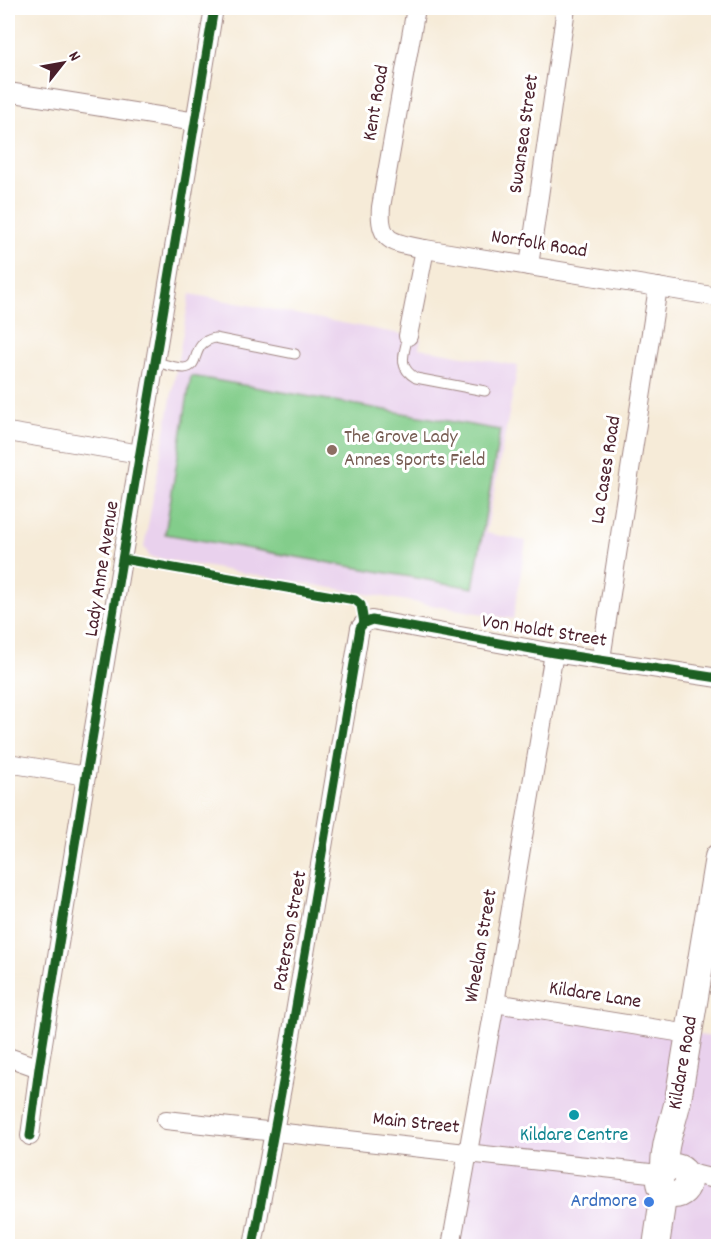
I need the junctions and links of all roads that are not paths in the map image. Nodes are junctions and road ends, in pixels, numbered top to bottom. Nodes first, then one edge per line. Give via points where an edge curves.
1 (214, 8) edge
2 (416, 8) edge
3 (566, 8) edge
4 (8, 92) edge
5 (196, 122) junction
6 (381, 207) joint
7 (425, 249) junction
8 (529, 266) junction
9 (658, 287) junction
10 (718, 297) edge
11 (408, 336) joint
12 (295, 354) dead end
13 (156, 362) junction
14 (485, 391) dead end
15 (8, 432) edge
16 (140, 454) junction
17 (364, 623) joint
18 (554, 653) junction
19 (601, 659) junction
20 (718, 678) edge
21 (8, 763) edge
22 (86, 776) junction
23 (718, 857) edge
24 (495, 1003) junction
25 (689, 1034) junction
26 (8, 1057) edge
27 (39, 1068) junction
28 (166, 1120) dead end
29 (274, 1131) junction
30 (30, 1137) dead end
31 (468, 1152) junction
32 (674, 1180) junction
33 (718, 1181) edge
34 (658, 1239) edge
35 (253, 1246) edge
36 (451, 1246) edge

1 - 5 street, Lady Anne Avenue
2 - 6 street, Kent Road
3 - 8 street, Swansea Street
4 - 5 street
5 - 13 street, Lady Anne Avenue
6 - 7 street, Norfolk Road via 380,221 387,237
7 - 8 street, Norfolk Road
7 - 11 street
8 - 9 street, Norfolk Road
9 - 10 street, Norfolk Road
9 - 19 street, La Cases Road
11 - 14 lane via 404,366 407,373
12 - 13 lane via 215,338 199,346 191,366
13 - 16 street, Lady Anne Avenue
15 - 16 street
16 - 22 street, Lady Anne Avenue
17 - 18 street, Von Holdt Street via 372,620
17 - 29 street, Paterson Street via 360,628
18 - 19 street, Von Holdt Street
18 - 24 street, Wheelan Street
19 - 20 street, Von Holdt Street
21 - 22 street
22 - 27 street, Lady Anne Avenue
23 - 25 street, Kildare Road
24 - 25 street, Kildare Lane
24 - 31 street, Wheelan Street
25 - 32 street, Kildare Road via 672,1127
26 - 27 street
27 - 30 street, Lady Anne Avenue
28 - 29 street, Main Street
29 - 31 street, Main Street
29 - 35 street, Paterson Street
31 - 32 street, Main Street via 650,1173
31 - 36 street, Wheelan Street
32 - 33 street, Main Street
32 - 34 street, Kildare Road

